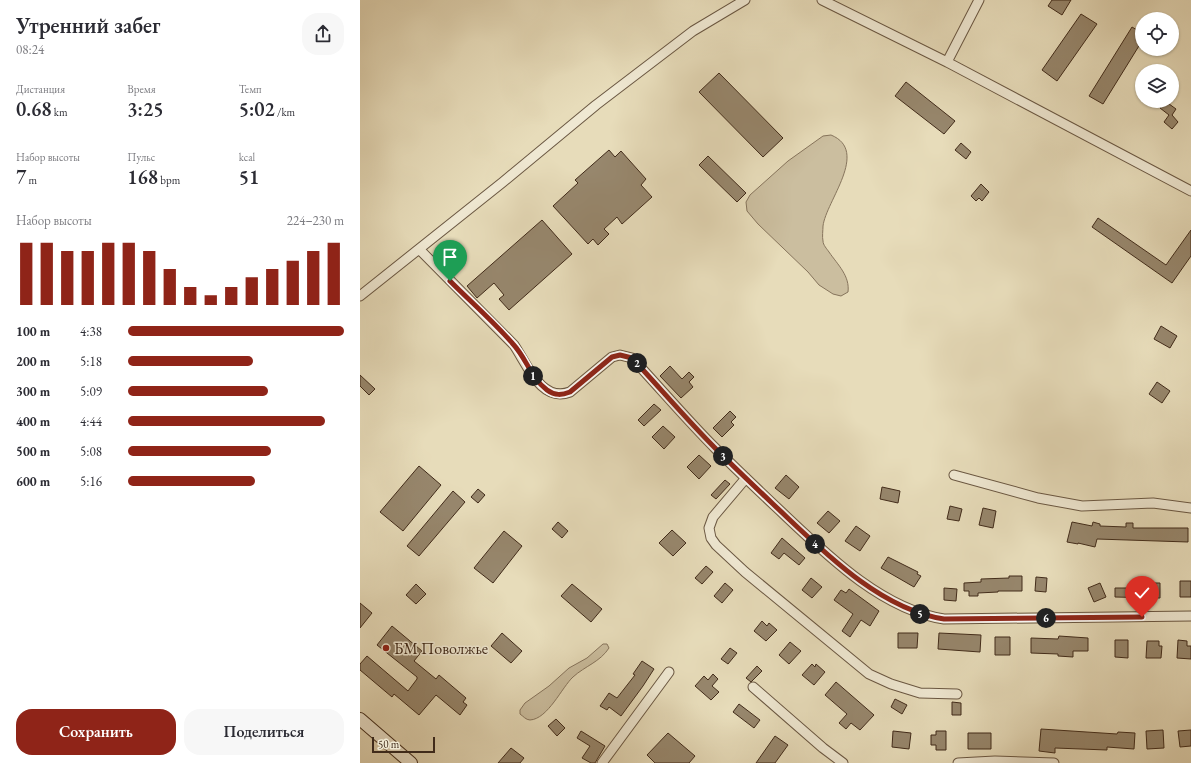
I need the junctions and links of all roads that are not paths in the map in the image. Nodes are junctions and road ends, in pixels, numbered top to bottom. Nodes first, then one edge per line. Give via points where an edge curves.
1 (745, 0) edge
2 (822, 0) edge
3 (979, 0) edge
4 (947, 62) junction
5 (1191, 192) edge
6 (419, 249) junction
7 (360, 296) edge
8 (954, 475) dead end
9 (746, 478) junction
10 (1191, 508) edge
11 (1191, 616) edge
12 (668, 672) dead end
13 (753, 687) dead end
14 (957, 694) dead end
15 (360, 719) edge
16 (411, 763) edge
17 (602, 763) edge
18 (843, 763) edge
19 (958, 763) edge
20 (1054, 763) edge

1 - 6 street via 692,31 596,105
2 - 4 street
3 - 4 street
4 - 5 street
6 - 7 street
6 - 9 street via 514,344 531,374 548,391 566,394 612,357 620,355 632,358
8 - 10 street via 1038,498 1082,506 1152,503
9 - 11 street via 821,550 887,598 927,616 944,619
9 - 14 street via 713,517 709,528 716,545 869,674 920,693
12 - 17 street
13 - 18 street
15 - 16 main road
19 - 20 street

